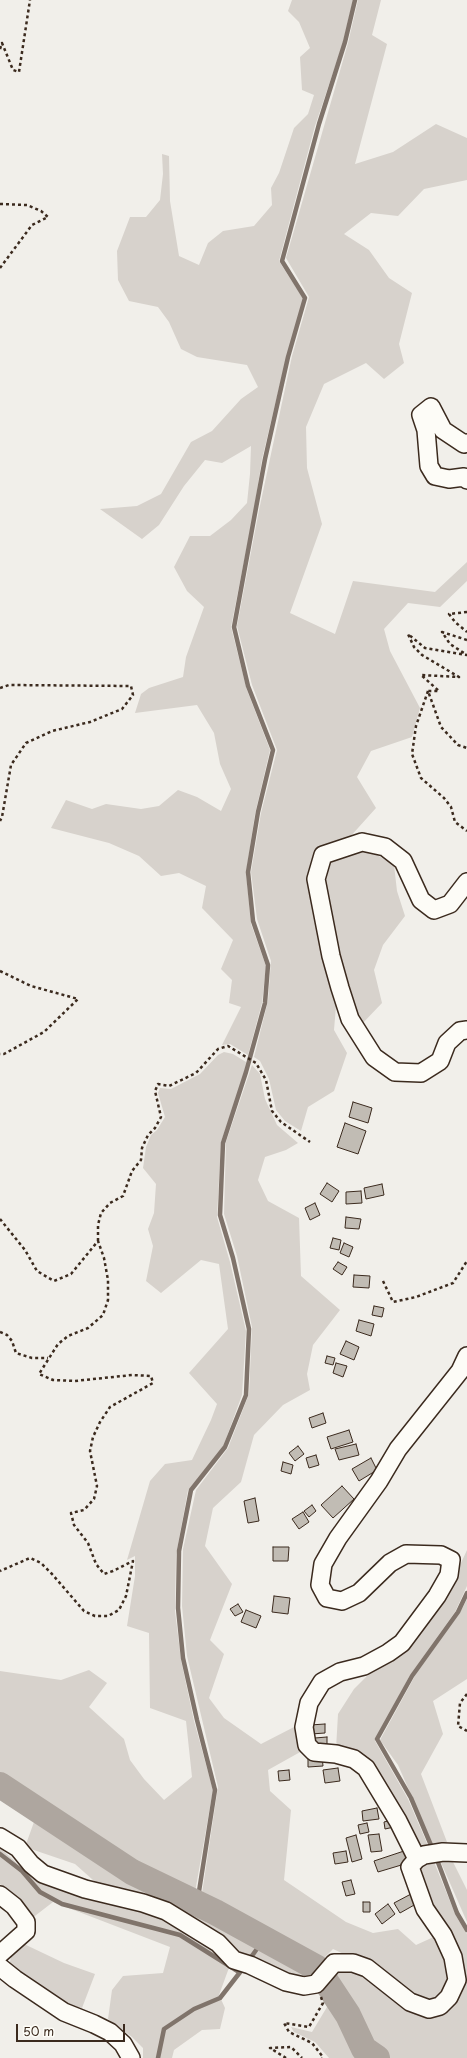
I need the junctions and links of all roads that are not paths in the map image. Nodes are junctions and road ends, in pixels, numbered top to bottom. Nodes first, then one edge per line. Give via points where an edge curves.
1 (467, 443) edge
2 (467, 480) edge
3 (467, 882) edge
4 (467, 1030) edge
5 (467, 1356) edge
6 (0, 1837) edge
7 (467, 1853) edge
8 (421, 1857) junction
9 (0, 1895) edge
10 (0, 1954) edge
11 (0, 1967) edge
12 (131, 2058) edge

1 - 2 street via 464,444 443,430 431,407 421,415 426,430 429,466 435,476 449,479 464,477
3 - 4 street via 450,904 434,910 421,900 403,861 385,847 362,842 323,855 316,879 331,956 350,1019 374,1057 395,1072 421,1073 440,1061 447,1043 460,1031
5 - 8 street via 460,1371 398,1449 379,1481 338,1538 323,1564 320,1585 327,1598 342,1602 359,1593 390,1563 406,1554 441,1555 451,1560 449,1575 437,1596 402,1643 364,1666 340,1672 322,1682 309,1703 304,1727 307,1745 314,1752 354,1759 366,1768
6 - 8 street via 18,1848 43,1874 85,1889 166,1911 218,1943 234,1960 286,1982 304,1986 316,1984 334,1963 353,1963 367,1968 410,2002 429,2009 440,2006 449,1997 457,1980 453,1958 443,1935 426,1909 410,1867
7 - 8 street via 443,1852
9 - 10 street via 14,1906 26,1922 26,1931
11 - 12 street via 15,1980 64,2012 110,2032 123,2044

